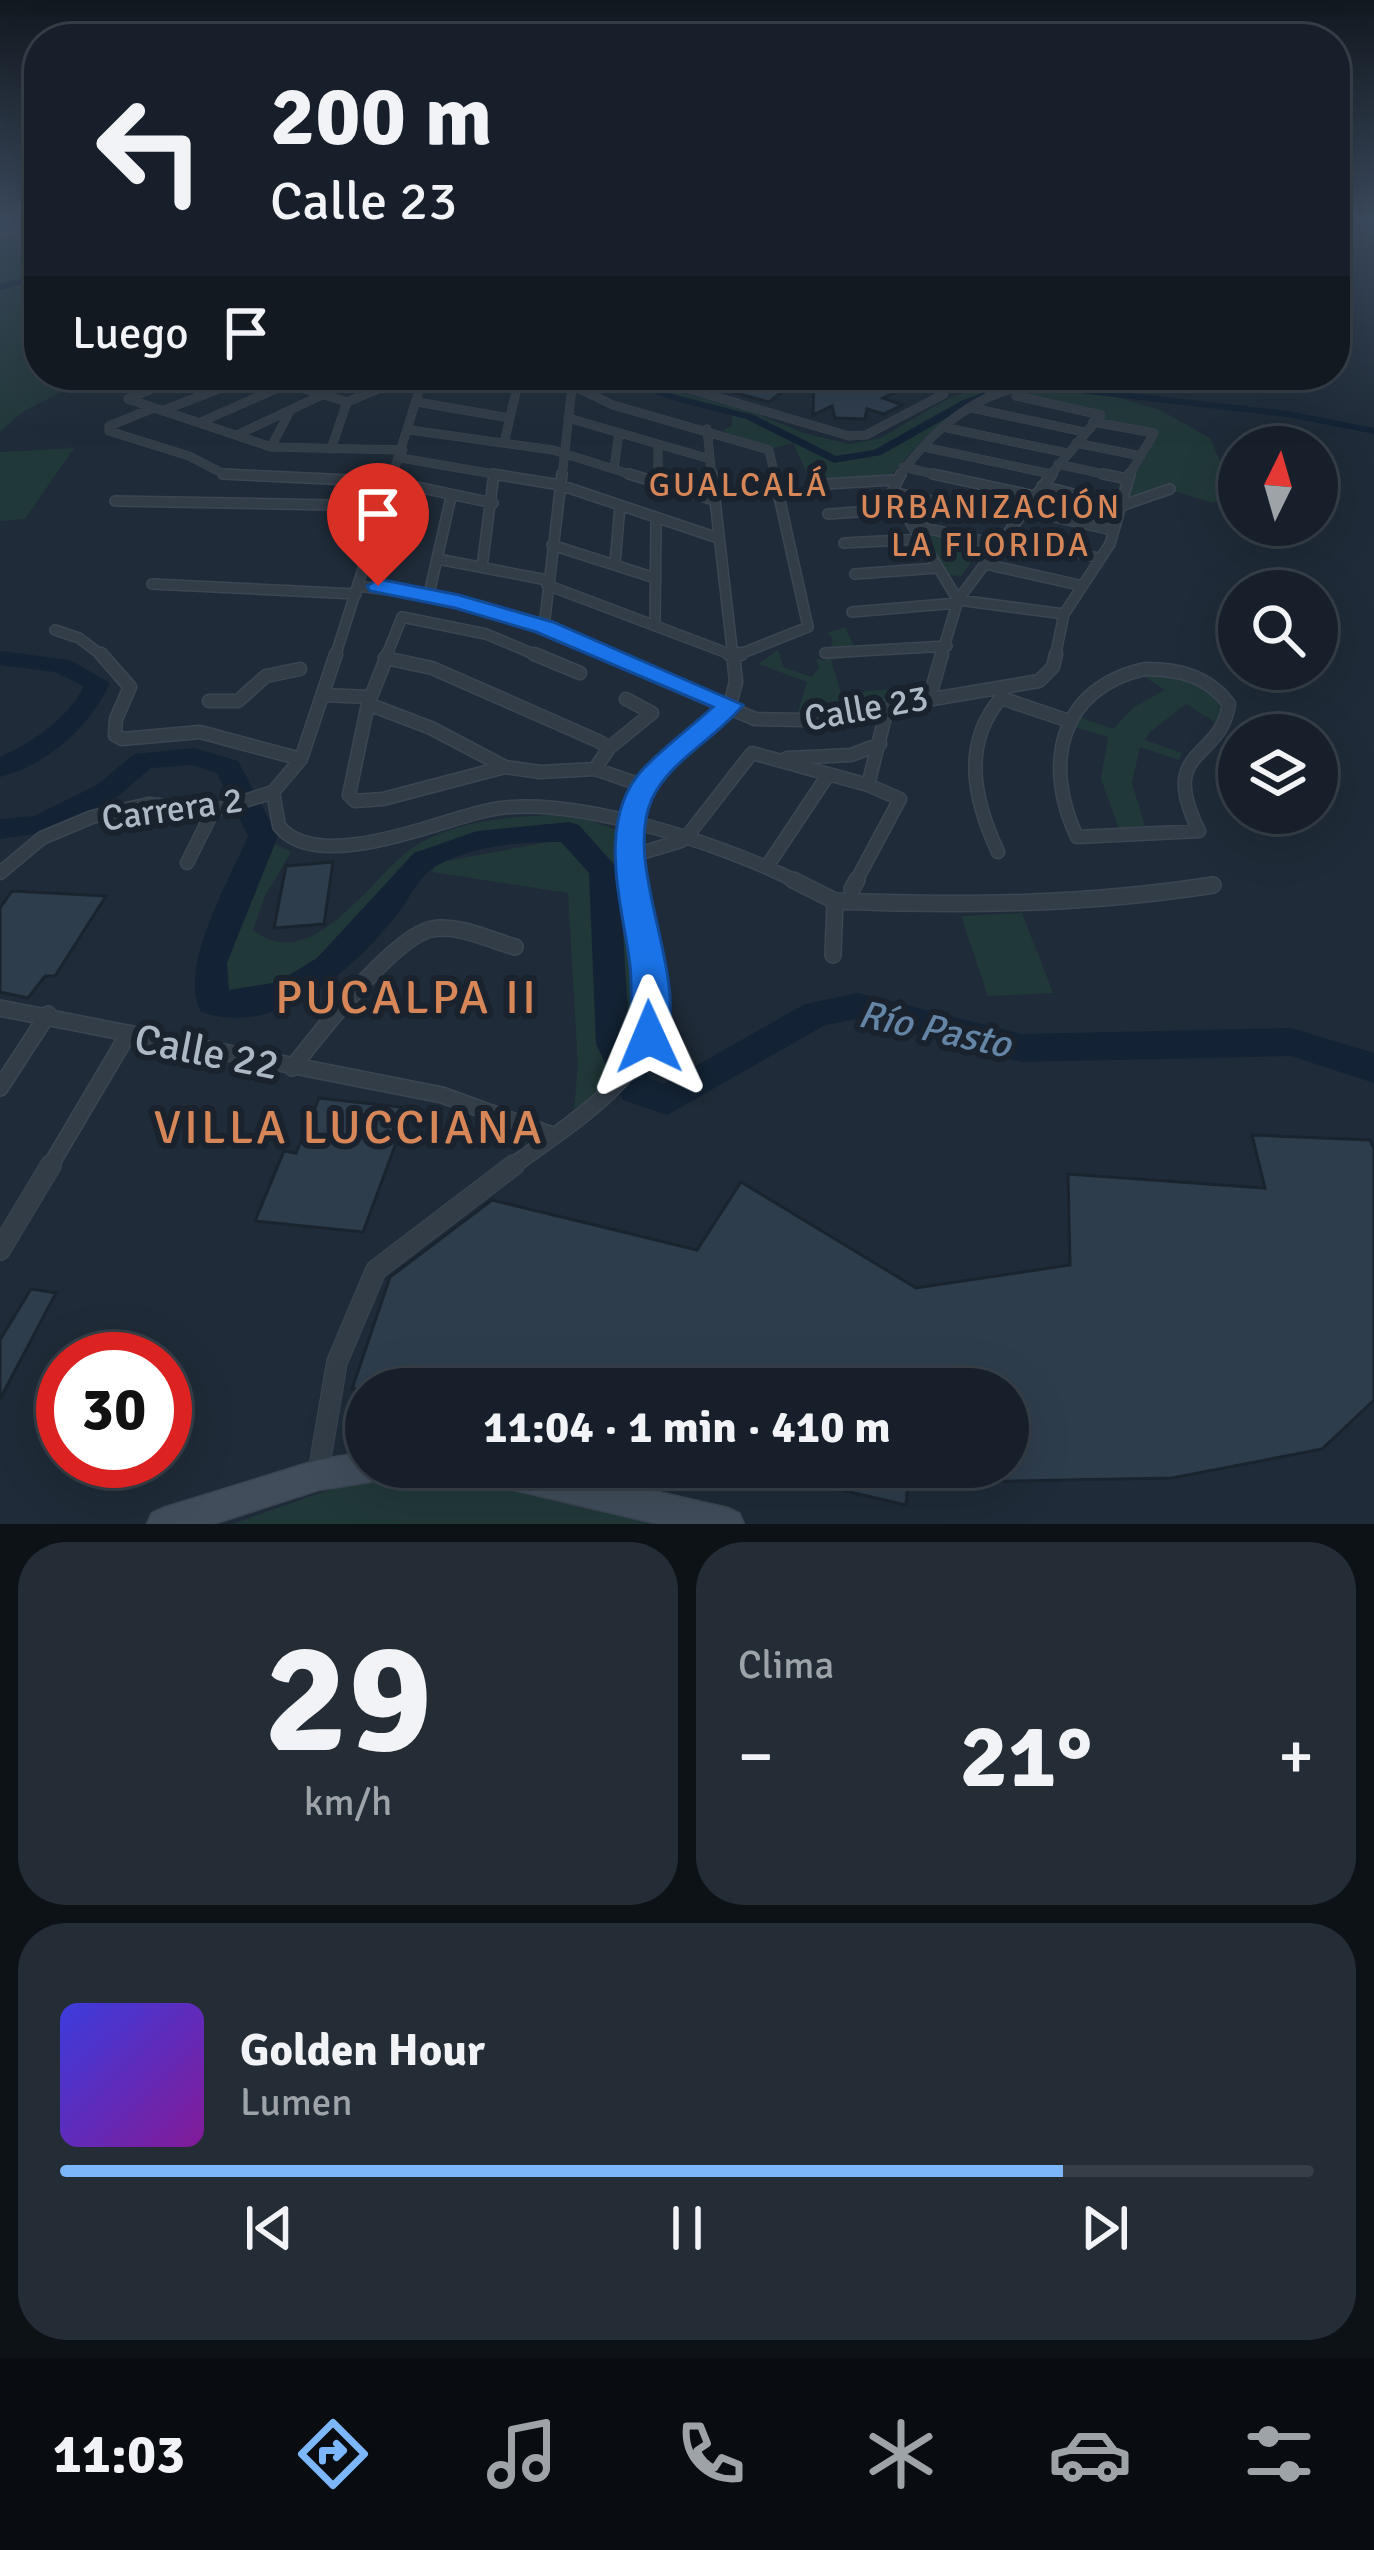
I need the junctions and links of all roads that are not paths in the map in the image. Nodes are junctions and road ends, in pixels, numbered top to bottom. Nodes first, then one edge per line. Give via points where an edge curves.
1 (149, 390) edge
2 (214, 390) edge
3 (273, 390) edge
4 (307, 390) edge
5 (322, 390) edge
6 (375, 390) edge
7 (418, 390) edge
8 (517, 390) edge
9 (572, 390) edge
10 (582, 390) edge
11 (695, 390) edge
12 (1000, 390) edge
13 (317, 393) junction
14 (944, 394) dead end
15 (1016, 396) dead end
16 (417, 401) junction
17 (347, 402) junction
18 (291, 409) junction
19 (972, 409) junction
20 (157, 410) junction
21 (510, 418) junction
22 (568, 418) junction
23 (200, 423) junction
24 (1092, 424) junction
25 (947, 428) junction
26 (707, 429) junction
27 (410, 430) junction
28 (619, 433) junction
29 (237, 435) junction
30 (504, 443) junction
31 (1076, 443) junction
32 (658, 444) junction
33 (271, 447) junction
34 (924, 447) junction
35 (331, 449) junction
36 (564, 453) junction
37 (1067, 453) junction
38 (402, 454) junction
39 (1141, 456) junction
40 (710, 459) junction
41 (903, 467) junction
42 (614, 468) junction
43 (1055, 469) junction
44 (494, 473) junction
45 (1127, 479) junction
46 (393, 482) junction
47 (658, 482) junction
48 (827, 484) dead end
49 (560, 485) junction
50 (893, 486) junction
51 (1042, 486) junction
52 (1170, 489) dead end
53 (1035, 496) junction
54 (451, 497) junction
55 (713, 500) junction
56 (116, 501) dead end
57 (493, 503) junction
58 (620, 505) junction
59 (386, 506) junction
60 (1121, 506) junction
61 (902, 509) junction
62 (1024, 510) junction
63 (828, 514) dead end
64 (656, 517) junction
65 (1017, 520) junction
66 (912, 525) junction
67 (1112, 530) junction
68 (718, 538) junction
69 (920, 539) junction
70 (1004, 540) junction
71 (844, 543) dead end
72 (552, 545) junction
73 (1098, 558) junction
74 (438, 559) junction
75 (615, 564) junction
76 (986, 564) junction
77 (482, 567) junction
78 (938, 568) junction
79 (855, 574) dead end
80 (656, 578) junction
81 (547, 582) junction
82 (152, 584) dead end
83 (1079, 585) junction
84 (357, 590) junction
85 (429, 594) junction
86 (957, 601) junction
87 (852, 612) dead end
88 (1064, 614) junction
89 (656, 625) junction
90 (544, 627) junction
91 (55, 630) dead end
92 (947, 646) junction
93 (825, 653) dead end
94 (735, 656) junction
95 (385, 658) junction
96 (300, 669) dead end
97 (580, 673) dead end
98 (997, 693) junction
99 (323, 695) junction
100 (930, 696) junction
101 (626, 699) dead end
102 (369, 700) junction
103 (209, 701) dead end
104 (730, 705) junction
105 (889, 705) junction
106 (1070, 721) junction
107 (880, 744) junction
108 (609, 748) junction
109 (301, 758) junction
110 (773, 758) junction
111 (505, 767) junction
112 (595, 769) junction
113 (828, 775) junction
114 (868, 785) junction
115 (644, 786) junction
116 (273, 792) junction
117 (221, 808) junction
118 (632, 820) junction
119 (686, 837) junction
120 (998, 852) dead end
121 (631, 856) junction
122 (770, 862) dead end
123 (187, 863) dead end
124 (0, 872) edge
125 (1213, 885) dead end
126 (852, 889) dead end
127 (835, 901) junction
128 (515, 947) dead end
129 (832, 955) dead end
130 (0, 1008) edge
131 (48, 1014) junction
132 (127, 1036) junction
133 (292, 1068) junction
134 (0, 1088) edge
135 (553, 1135) junction
136 (0, 1250) edge
137 (345, 1471) edge
138 (318, 1475) junction
139 (571, 1488) edge
140 (164, 1524) edge
141 (728, 1524) edge

1 - 20 street via 128,399
2 - 20 street
3 - 23 street
4 - 13 street
5 - 13 street
6 - 17 street
7 - 16 street, Carrera 2
8 - 21 street
9 - 22 street
10 - 26 street
11 - 14 street via 859,436
12 - 19 street
13 - 17 street
13 - 18 street
15 - 24 street
16 - 21 street
16 - 27 street, Carrera 2
17 - 35 street
18 - 29 street
18 - 33 street
19 - 24 street
19 - 25 street
20 - 23 street
20 - 46 street via 109,426 224,474
21 - 30 street
22 - 28 street
22 - 36 street
23 - 29 street
24 - 31 street
24 - 39 street via 1151,434
25 - 34 street
25 - 37 street
26 - 40 street
26 - 94 street via 769,450 808,626
27 - 30 street
27 - 38 street, Carrera 2
28 - 32 street
28 - 42 street
29 - 33 street
30 - 36 street
31 - 37 street
31 - 39 street
32 - 40 street
32 - 47 street
33 - 35 street
34 - 41 street
34 - 43 street
35 - 38 street
36 - 42 street
36 - 49 street
37 - 43 street
38 - 44 street
38 - 46 street, Carrera 2
39 - 45 street
40 - 55 street
41 - 50 street
41 - 53 street
42 - 47 street
43 - 45 street
43 - 51 street
44 - 49 street
44 - 57 street
45 - 60 street
46 - 54 street
46 - 59 street, Carrera 2
47 - 55 street
48 - 50 street
49 - 58 street
49 - 72 street
50 - 61 street
50 - 65 street
51 - 53 street
51 - 60 street
52 - 60 street
53 - 62 street
54 - 57 street
54 - 74 street
55 - 68 street
56 - 59 street
57 - 77 street
58 - 64 street
58 - 75 street
59 - 84 street, Carrera 2
60 - 67 street
61 - 63 street
61 - 66 street
62 - 65 street
62 - 67 street
64 - 68 street
64 - 80 street
65 - 70 street
66 - 69 street
66 - 70 street
67 - 73 street
68 - 94 street
69 - 71 street
69 - 78 street
70 - 73 street
70 - 76 street
72 - 75 street
72 - 81 street
73 - 83 street
74 - 77 street
74 - 85 street
75 - 80 street
76 - 83 street
76 - 86 street
77 - 81 street
78 - 79 street
78 - 86 street
80 - 89 street
81 - 89 street
81 - 90 street
82 - 84 street, Calle 23
83 - 88 street
84 - 85 street, Calle 23
84 - 99 street, Carrera 2 via 324,669
85 - 90 street, Calle 23
86 - 87 street
86 - 88 street
86 - 92 street
88 - 98 street, Calle 23 via 1053,667 1039,681
89 - 94 street
90 - 104 street, Calle 23
91 - 109 street via 83,636 130,688 116,719 122,739 200,732
92 - 93 street
92 - 100 street
94 - 104 street
95 - 97 street via 397,621 412,617 486,634
95 - 102 street
95 - 108 street via 432,668
96 - 103 street via 266,676 238,701
98 - 100 street, Calle 23
98 - 106 street
98 - 120 street via 982,718 975,760 980,808
99 - 102 street
99 - 109 street, Carrera 2
100 - 105 street, Calle 23
101 - 108 street via 652,713
102 - 111 street
102 - 111 street via 349,795 355,801
104 - 105 street, Calle 23 via 746,716 784,721
104 - 115 street
105 - 107 street
106 - 106 street via 1055,772 1077,837 1199,831 1184,776 1194,750 1228,718 1217,689 1179,671 1132,671 1101,688
107 - 110 street via 851,755
107 - 114 street
108 - 112 street
109 - 116 street, Carrera 2
110 - 113 street
110 - 119 street via 752,753
111 - 112 street
112 - 115 street
113 - 114 street
113 - 122 street
114 - 126 street via 900,800
115 - 118 street
116 - 117 street, Carrera 2
116 - 118 street via 274,816 286,834 311,845 370,842 512,806
117 - 123 street
117 - 124 street, Carrera 2 via 149,804 92,817 42,838
118 - 119 street
118 - 121 street
119 - 121 street
119 - 127 street
121 - 135 street via 652,1023 639,1059
125 - 127 street via 957,907
127 - 129 street
128 - 133 street via 438,929 416,934
130 - 131 street, Calle 22
131 - 132 street, Calle 22
131 - 134 street
132 - 133 street, Calle 22
132 - 136 street
133 - 135 street, Calle 22 via 442,1095
135 - 138 street via 376,1270 337,1362
137 - 138 main road
138 - 140 main road
139 - 141 main road

